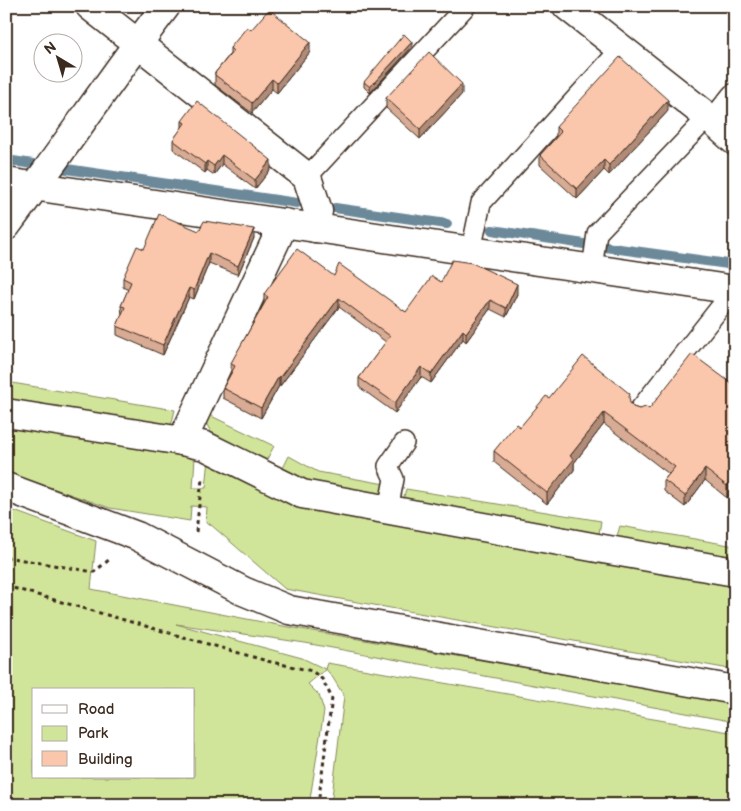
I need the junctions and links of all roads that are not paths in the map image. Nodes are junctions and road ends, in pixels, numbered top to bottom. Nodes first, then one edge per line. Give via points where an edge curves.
1 (90, 6) edge
2 (166, 6) edge
3 (466, 6) edge
4 (568, 6) edge
5 (138, 43) junction
6 (621, 49) junction
7 (735, 98) edge
8 (712, 120) junction
9 (735, 142) edge
10 (308, 176) junction
11 (6, 182) edge
12 (36, 186) junction
13 (284, 223) junction
14 (6, 226) edge
15 (315, 228) junction
16 (471, 251) junction
17 (592, 269) junction
18 (734, 290) edge
19 (640, 409) edge
20 (6, 413) edge
21 (182, 441) junction
22 (404, 443) dead end
23 (6, 487) edge
24 (388, 509) junction
25 (735, 572) edge
26 (735, 690) edge

1 - 5 street
2 - 5 street
3 - 10 lane
4 - 6 street
5 - 10 street
5 - 12 street
6 - 8 street
6 - 16 lane via 481,204
7 - 8 street
8 - 9 street
8 - 17 lane via 597,233
10 - 15 street via 318,211
11 - 12 street
12 - 13 street
12 - 14 street
13 - 15 street
13 - 21 street
15 - 16 street
16 - 17 street
17 - 18 street
18 - 19 lane
20 - 21 street
21 - 24 street via 205,446 302,494
22 - 24 lane via 388,466 394,479
23 - 26 street via 137,536 243,591 289,610
24 - 25 street

